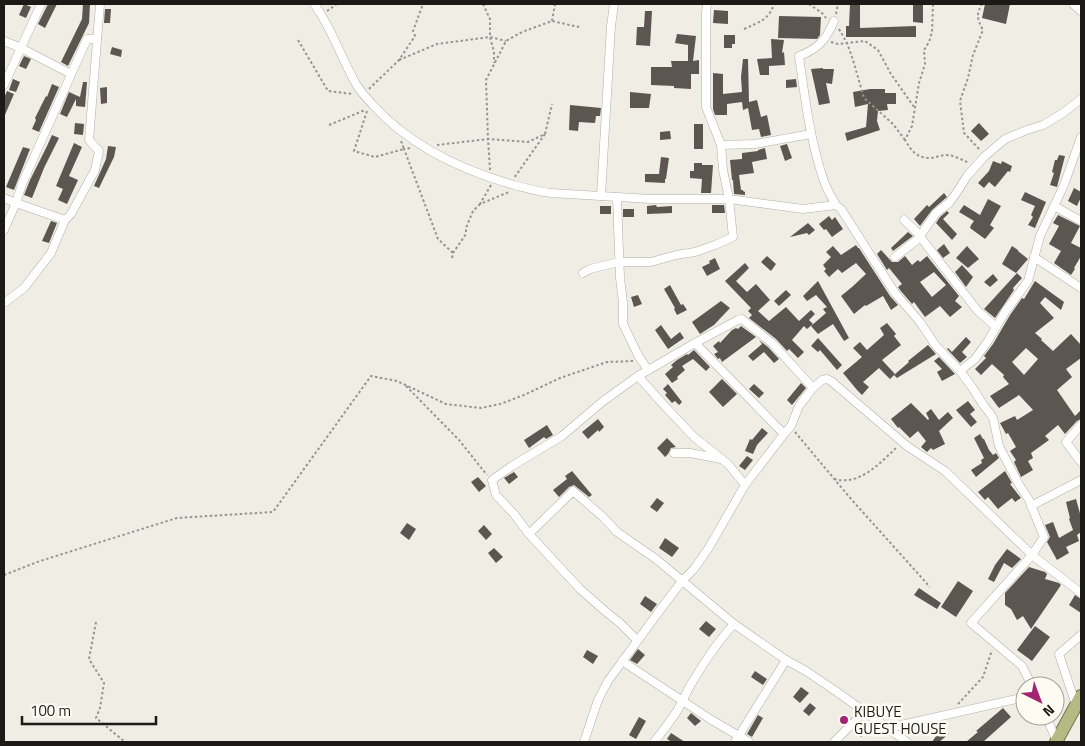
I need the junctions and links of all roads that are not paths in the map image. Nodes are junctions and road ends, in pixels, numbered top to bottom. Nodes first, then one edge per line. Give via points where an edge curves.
1 (41, 4) edge
2 (100, 4) edge
3 (314, 4) edge
4 (614, 4) edge
5 (707, 4) edge
6 (1074, 4) edge
7 (1081, 5) edge
8 (1081, 11) edge
9 (833, 24) road end
10 (97, 39) junction
11 (4, 41) edge
12 (21, 48) junction
13 (71, 74) junction
14 (4, 85) edge
15 (1081, 99) edge
16 (812, 134) junction
17 (1081, 137) edge
18 (721, 145) junction
19 (601, 196) junction
20 (4, 198) edge
21 (617, 198) junction
22 (729, 199) junction
23 (16, 203) junction
24 (836, 205) junction
25 (1054, 206) junction
26 (65, 220) junction
27 (904, 220) dead end
28 (1081, 221) edge
29 (4, 230) edge
30 (921, 236) junction
31 (895, 257) dead end
32 (1034, 257) junction
33 (619, 262) junction
34 (583, 273) dead end
35 (1081, 288) edge
36 (4, 304) edge
37 (996, 327) junction
38 (695, 343) junction
39 (648, 370) junction
40 (960, 371) junction
41 (638, 376) junction
42 (813, 388) junction
43 (1081, 425) edge
44 (784, 434) junction
45 (674, 453) dead end
46 (722, 460) junction
47 (1081, 462) edge
48 (1080, 484) edge
49 (745, 485) junction
50 (1031, 506) junction
51 (529, 534) junction
52 (1032, 555) junction
53 (682, 581) junction
54 (1081, 593) edge
55 (734, 624) junction
56 (1081, 636) edge
57 (637, 640) junction
58 (786, 660) junction
59 (622, 661) junction
60 (1027, 676) edge
61 (1015, 700) edge
62 (1079, 700) edge
63 (682, 701) junction
64 (865, 712) junction
65 (1050, 726) edge
66 (888, 728) junction
67 (737, 739) edge
68 (584, 742) edge
69 (654, 742) edge
70 (749, 742) edge
71 (834, 742) edge
72 (907, 742) edge
73 (1056, 742) edge

1 - 12 street
2 - 10 street
3 - 19 street via 357,86 396,128 464,168 510,184 544,192
4 - 19 street
5 - 18 street via 706,107
6 - 7 street
6 - 8 street
9 - 16 street via 816,48 800,56
10 - 13 street via 87,39
10 - 26 street via 89,140 99,151 95,170
11 - 12 street
12 - 13 street
12 - 14 street
13 - 23 street
15 - 30 street via 1042,125 1005,139 976,165
16 - 18 street via 755,144
16 - 24 street via 825,183
17 - 25 street
18 - 22 street
19 - 21 street
20 - 23 street
21 - 22 street
21 - 33 street
22 - 24 street via 803,209
22 - 33 street via 733,237 694,252 651,262
23 - 26 street
23 - 29 street
24 - 40 street via 895,293
25 - 28 street
25 - 32 street
26 - 36 street via 51,253 41,267 24,288
27 - 30 street
30 - 31 street
30 - 37 street via 977,310
32 - 35 street
32 - 37 street via 1028,281
33 - 34 street
33 - 39 street via 623,324
37 - 40 street via 975,358
38 - 39 street
38 - 42 street via 742,319 772,343
38 - 44 street
39 - 41 street
40 - 50 street via 992,418 998,446
41 - 46 street via 694,437
41 - 51 street via 562,436 492,480 496,496
42 - 44 street
42 - 52 street via 822,380 831,381 902,442 945,471
43 - 47 street via 1066,442
44 - 49 street
45 - 46 street
46 - 49 street
48 - 50 street
49 - 53 street via 708,549
50 - 52 street via 1044,537
51 - 53 street via 573,491 617,532
51 - 57 street via 580,589
52 - 54 street
52 - 60 street via 971,623 1022,666
53 - 55 street
53 - 57 street
55 - 58 street
55 - 63 street
56 - 62 street via 1059,654
57 - 59 street
58 - 64 street
58 - 67 street
59 - 63 street
59 - 68 street via 598,700
61 - 66 street
62 - 73 highway
63 - 67 street
63 - 69 street
64 - 66 street
64 - 71 street
65 - 73 street
66 - 72 street
67 - 70 street

